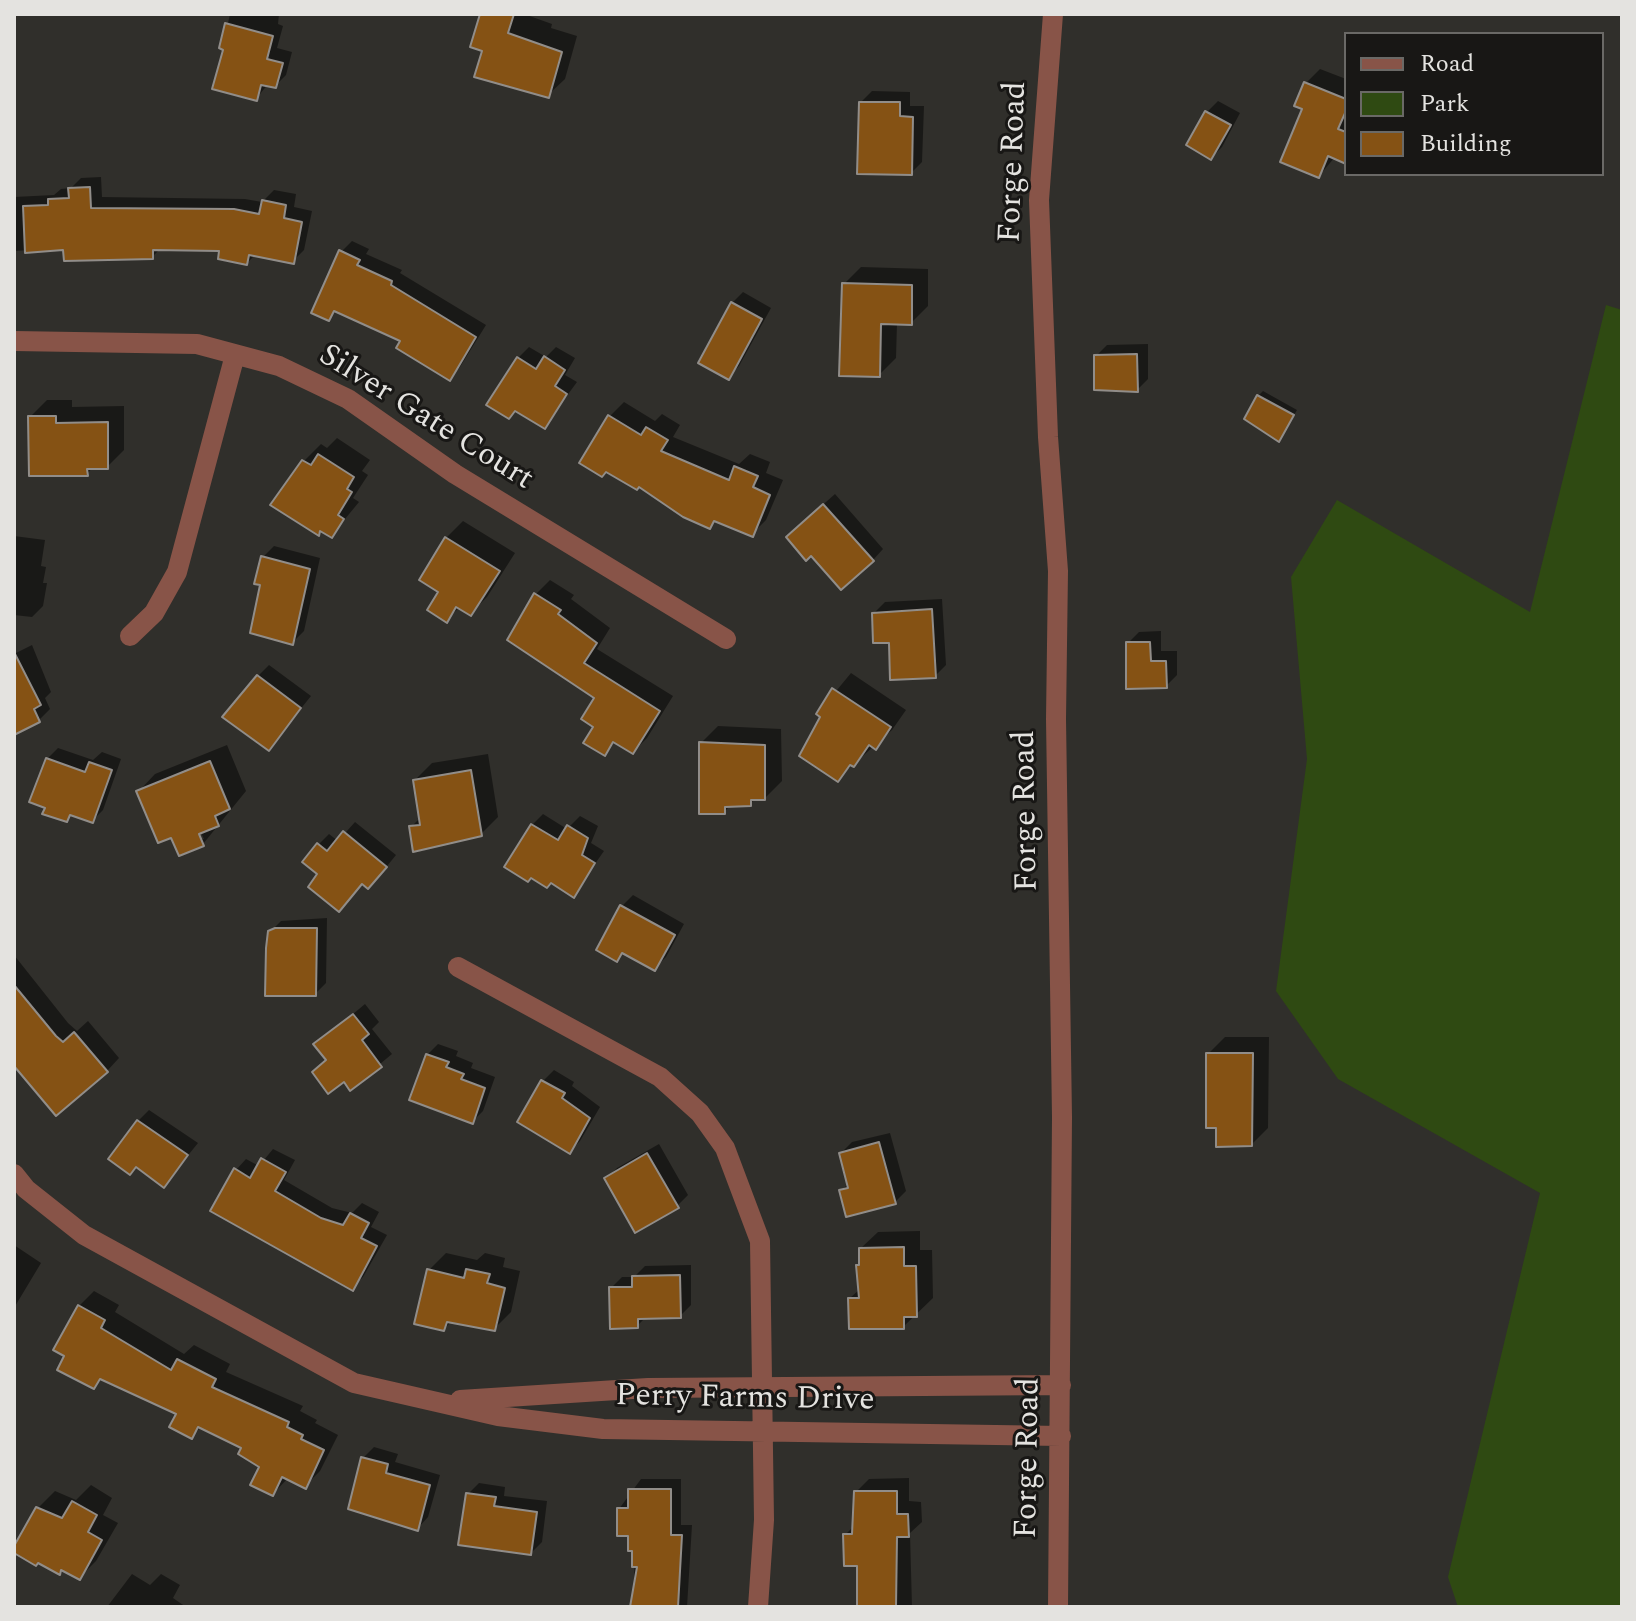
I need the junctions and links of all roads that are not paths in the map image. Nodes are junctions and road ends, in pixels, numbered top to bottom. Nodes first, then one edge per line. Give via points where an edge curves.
1 (1053, 14) edge
2 (14, 341) edge
3 (235, 355) junction
4 (130, 636) dead end
5 (726, 639) dead end
6 (458, 967) dead end
7 (14, 1174) edge
8 (1061, 1385) junction
9 (763, 1389) junction
10 (432, 1401) junction
11 (763, 1429) junction
12 (1061, 1436) junction
13 (758, 1607) edge
14 (1058, 1607) edge

1 - 8 street, Forge Road via 1039,200 1058,571
2 - 3 street, Silver Gate Court via 197,344
3 - 4 street via 177,572 154,613
3 - 5 street, Silver Gate Court via 279,366 348,399 455,474
6 - 9 street via 660,1077 717,1136 760,1241
7 - 10 street, Perry Farms Drive via 84,1235 354,1383
8 - 9 street, Perry Farms Drive
8 - 12 street, Forge Road
9 - 10 street, Perry Farms Drive via 648,1388
9 - 11 street
10 - 11 street, Perry Farms Drive via 498,1416 603,1429
11 - 12 street, Perry Farms Drive
11 - 13 street
12 - 14 street, Forge Road

